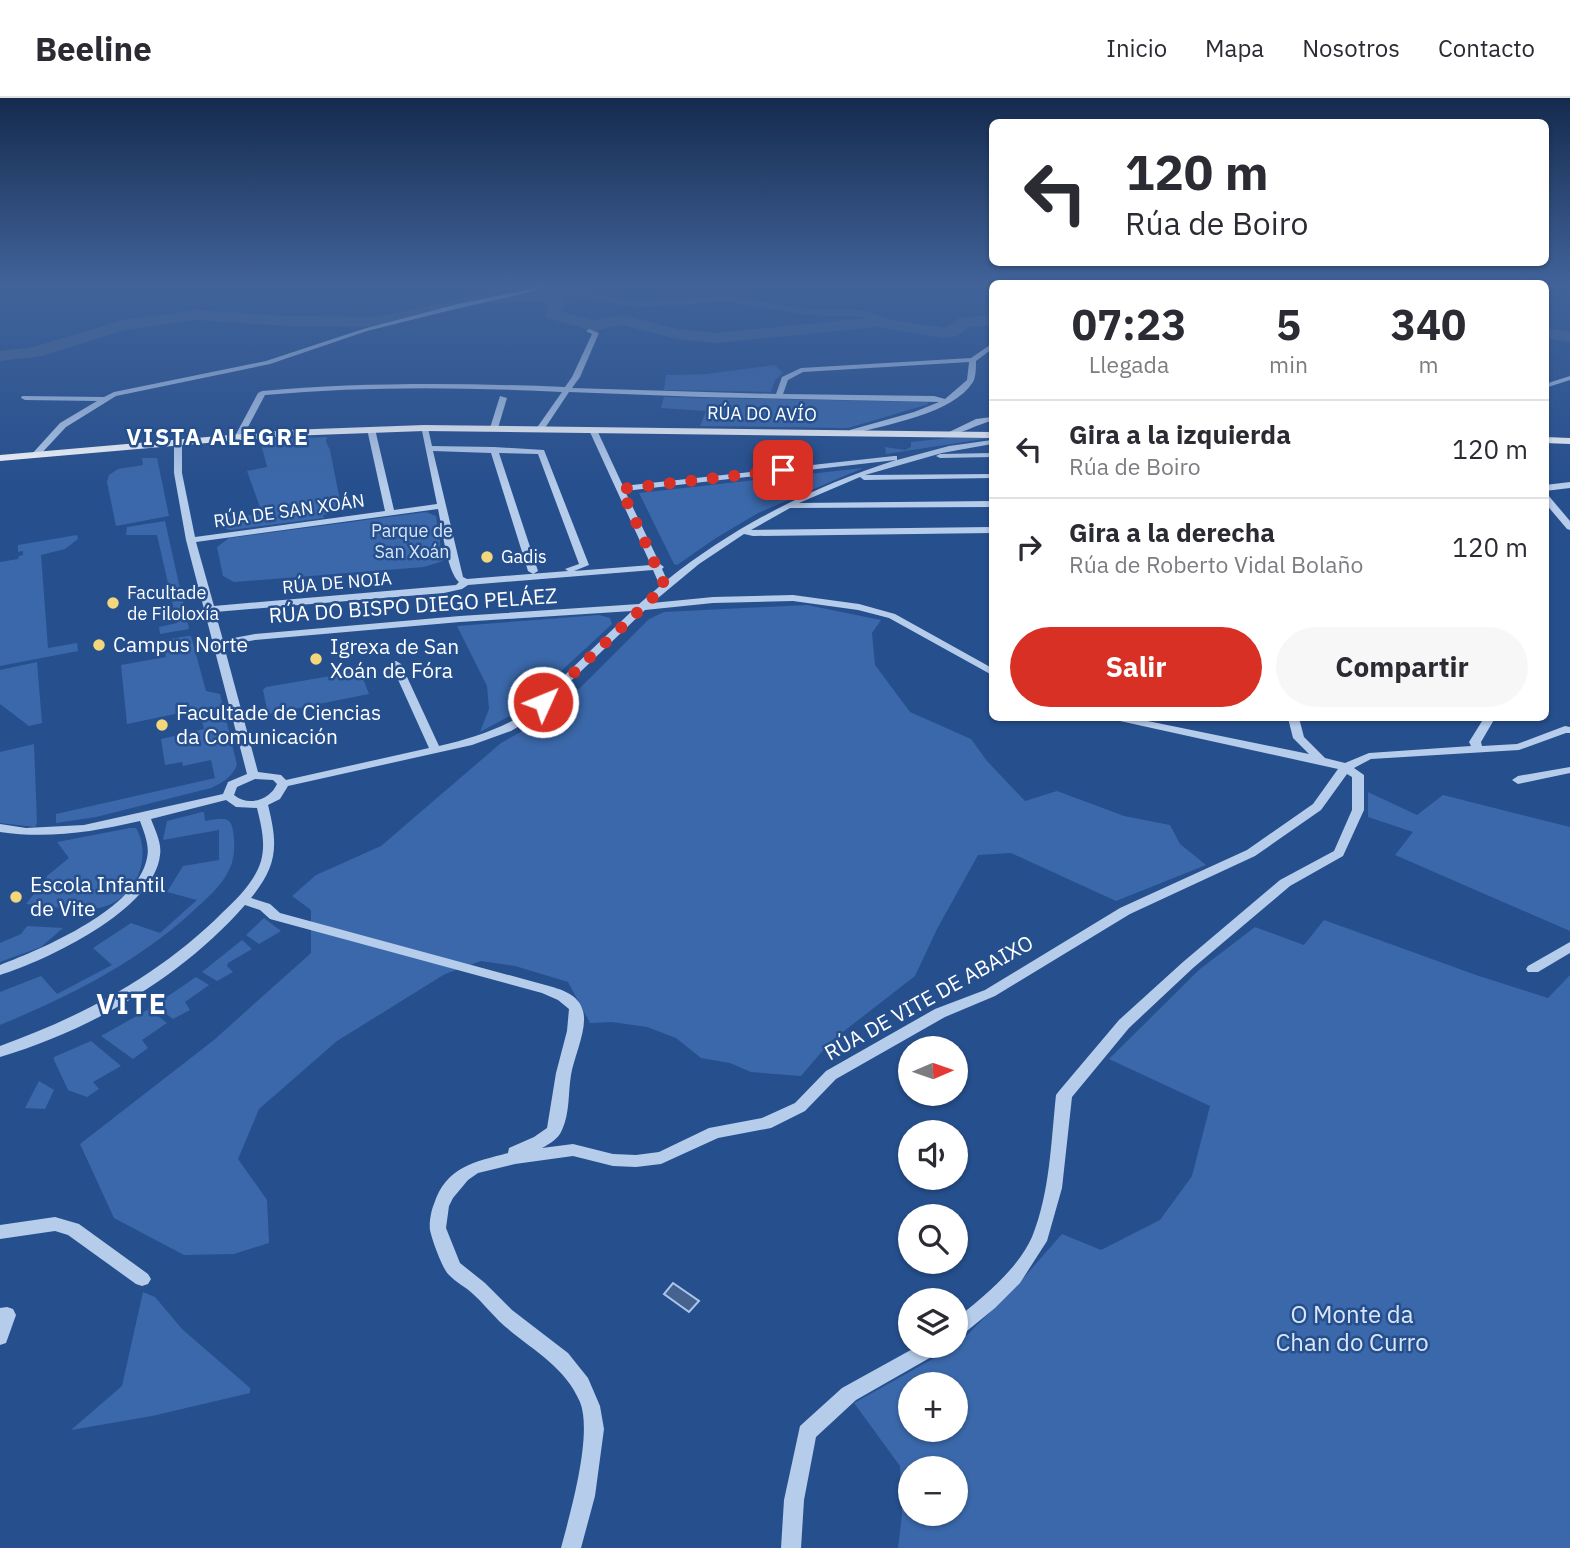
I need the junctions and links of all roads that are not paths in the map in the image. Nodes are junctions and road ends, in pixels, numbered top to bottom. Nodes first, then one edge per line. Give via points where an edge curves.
1 (301, 352) edge
2 (588, 352) edge
3 (984, 352) edge
4 (972, 360) junction
5 (1570, 378) edge
6 (1549, 385) edge
7 (567, 388) junction
8 (262, 393) junction
9 (250, 396) dead end
10 (779, 396) junction
11 (26, 398) dead end
12 (105, 398) junction
13 (503, 398) dead end
14 (946, 401) junction
15 (989, 419) edge
16 (424, 428) junction
17 (494, 428) junction
18 (371, 429) junction
19 (540, 429) junction
20 (593, 429) junction
21 (853, 432) junction
22 (949, 433) junction
23 (238, 438) junction
24 (989, 438) edge
25 (989, 438) edge
26 (1549, 440) edge
27 (1570, 441) edge
28 (178, 443) junction
29 (430, 448) junction
30 (494, 449) junction
31 (35, 455) junction
32 (989, 455) edge
33 (915, 457) junction
34 (0, 458) edge
35 (544, 459) joint
36 (862, 461) junction
37 (882, 468) junction
38 (989, 476) edge
39 (853, 478) junction
40 (1549, 480) edge
41 (1570, 480) edge
42 (1570, 485) edge
43 (1549, 488) edge
44 (621, 489) junction
45 (989, 497) edge
46 (806, 498) junction
47 (1549, 502) edge
48 (989, 504) edge
49 (443, 506) junction
50 (786, 507) junction
51 (390, 513) junction
52 (1570, 527) edge
53 (743, 530) junction
54 (989, 530) edge
55 (191, 540) junction
56 (659, 567) junction
57 (533, 571) junction
58 (461, 579) junction
59 (665, 586) junction
60 (644, 606) junction
61 (210, 609) junction
62 (611, 610) junction
63 (625, 624) junction
64 (219, 644) junction
65 (397, 664) dead end
66 (989, 670) edge
67 (1135, 721) edge
68 (1295, 721) edge
69 (1487, 721) edge
70 (1568, 726) edge
71 (435, 750) junction
72 (1478, 750) junction
73 (1320, 759) junction
74 (1345, 768) junction
75 (1570, 770) edge
76 (253, 775) junction
77 (1518, 780) dead end
78 (283, 784) junction
79 (228, 796) junction
80 (262, 803) junction
81 (143, 815) junction
82 (0, 828) edge
83 (243, 900) junction
84 (1570, 947) edge
85 (1533, 969) dead end
86 (0, 970) edge
87 (0, 1052) edge
88 (499, 1162) junction
89 (0, 1232) edge
90 (142, 1279) dead end
91 (0, 1316) edge
92 (968, 1320) edge
93 (0, 1337) edge
94 (913, 1358) edge
95 (571, 1548) edge
96 (791, 1548) edge

1 - 12 street
2 - 7 street
3 - 4 street
4 - 10 street via 801,370 785,379
4 - 14 street via 971,380
5 - 6 street
7 - 8 street via 437,384
7 - 10 street
7 - 19 street
8 - 9 street
8 - 23 street
10 - 14 street
11 - 12 street
12 - 31 street via 63,425
13 - 17 street
14 - 21 street
15 - 22 street
16 - 17 main road, RÚA DO AVÍO
16 - 18 main road, RÚA DO AVÍO
16 - 29 street
17 - 19 main road, RÚA DO AVÍO
18 - 23 main road, RÚA DO AVÍO
18 - 51 street, RÚA DE SAN XOÁN
19 - 20 main road, RÚA DO AVÍO
20 - 21 main road, RÚA DO AVÍO
20 - 44 street
21 - 22 main road, RÚA DO AVÍO
22 - 24 main road, RÚA DO AVÍO
23 - 28 main road, RÚA DO AVÍO
25 - 33 street
26 - 27 main road
28 - 31 main road, RÚA DO AVÍO
28 - 55 street via 178,472
29 - 30 street
29 - 49 street
30 - 35 street via 537,451
30 - 57 street
31 - 34 main road, RÚA DO AVÍO
32 - 33 street
33 - 36 street
33 - 37 street
35 - 57 street, RÚA DE NOIA via 584,565
36 - 37 street
36 - 44 street
37 - 39 street
38 - 39 street
39 - 46 street
40 - 41 street
42 - 43 street
44 - 56 street
45 - 46 street
46 - 50 street
47 - 52 street
48 - 50 street
49 - 51 street, RÚA DE SAN XOÁN
49 - 58 street
50 - 53 street
51 - 55 street, RÚA DE SAN XOÁN
53 - 54 street
53 - 59 street
55 - 61 street
56 - 58 street, RÚA DE NOIA
56 - 59 street
57 - 58 street, RÚA DE NOIA
58 - 61 street, RÚA DE NOIA via 459,587 444,590
59 - 60 street
60 - 62 street, RÚA DO BISPO DIEGO PELÁEZ
60 - 63 street
60 - 66 street, RÚA DO BISPO DIEGO PELÁEZ via 793,598 859,607 902,621
61 - 64 street
62 - 63 street
62 - 64 street, RÚA DO BISPO DIEGO PELÁEZ via 460,619
63 - 71 street via 527,717 494,734
64 - 76 street
65 - 71 street
67 - 73 street
68 - 73 street via 1299,738
69 - 72 street via 1475,742
70 - 72 street via 1519,747
71 - 78 street
72 - 74 street via 1369,756
73 - 74 street
74 - 88 street, RÚA DE VITE DE ABAIXO via 1317,807 1282,833 1228,864 1125,911 990,993 940,1013 831,1075 800,1107 783,1116 765,1124 715,1132 660,1158 612,1160 573,1150
74 - 92 street via 1358,775 1360,787 1358,810 1339,853 1286,883 1159,990 1064,1095 1054,1188 1039,1241 1013,1278
75 - 77 street
76 - 78 street via 277,776
76 - 79 street via 232,785
78 - 80 street via 275,797
79 - 80 street via 236,803
79 - 81 street
80 - 83 street via 268,856 263,872
81 - 82 street via 49,832
81 - 86 street via 153,859 145,881 135,892 61,944
83 - 87 street via 200,942 141,984 76,1021
83 - 88 street, RÚA DE VITE DE ABAIXO via 265,906 275,916 533,986 571,1003 577,1020 557,1125 543,1140 501,1156
84 - 85 street
88 - 95 street, RÚA DE VITE DE ABAIXO via 474,1168 454,1183 441,1206 438,1228 453,1268 562,1359 591,1406 594,1429 585,1496
89 - 90 street via 55,1224 73,1229
91 - 93 street via 6,1315
94 - 96 street via 849,1394 807,1432 793,1500

